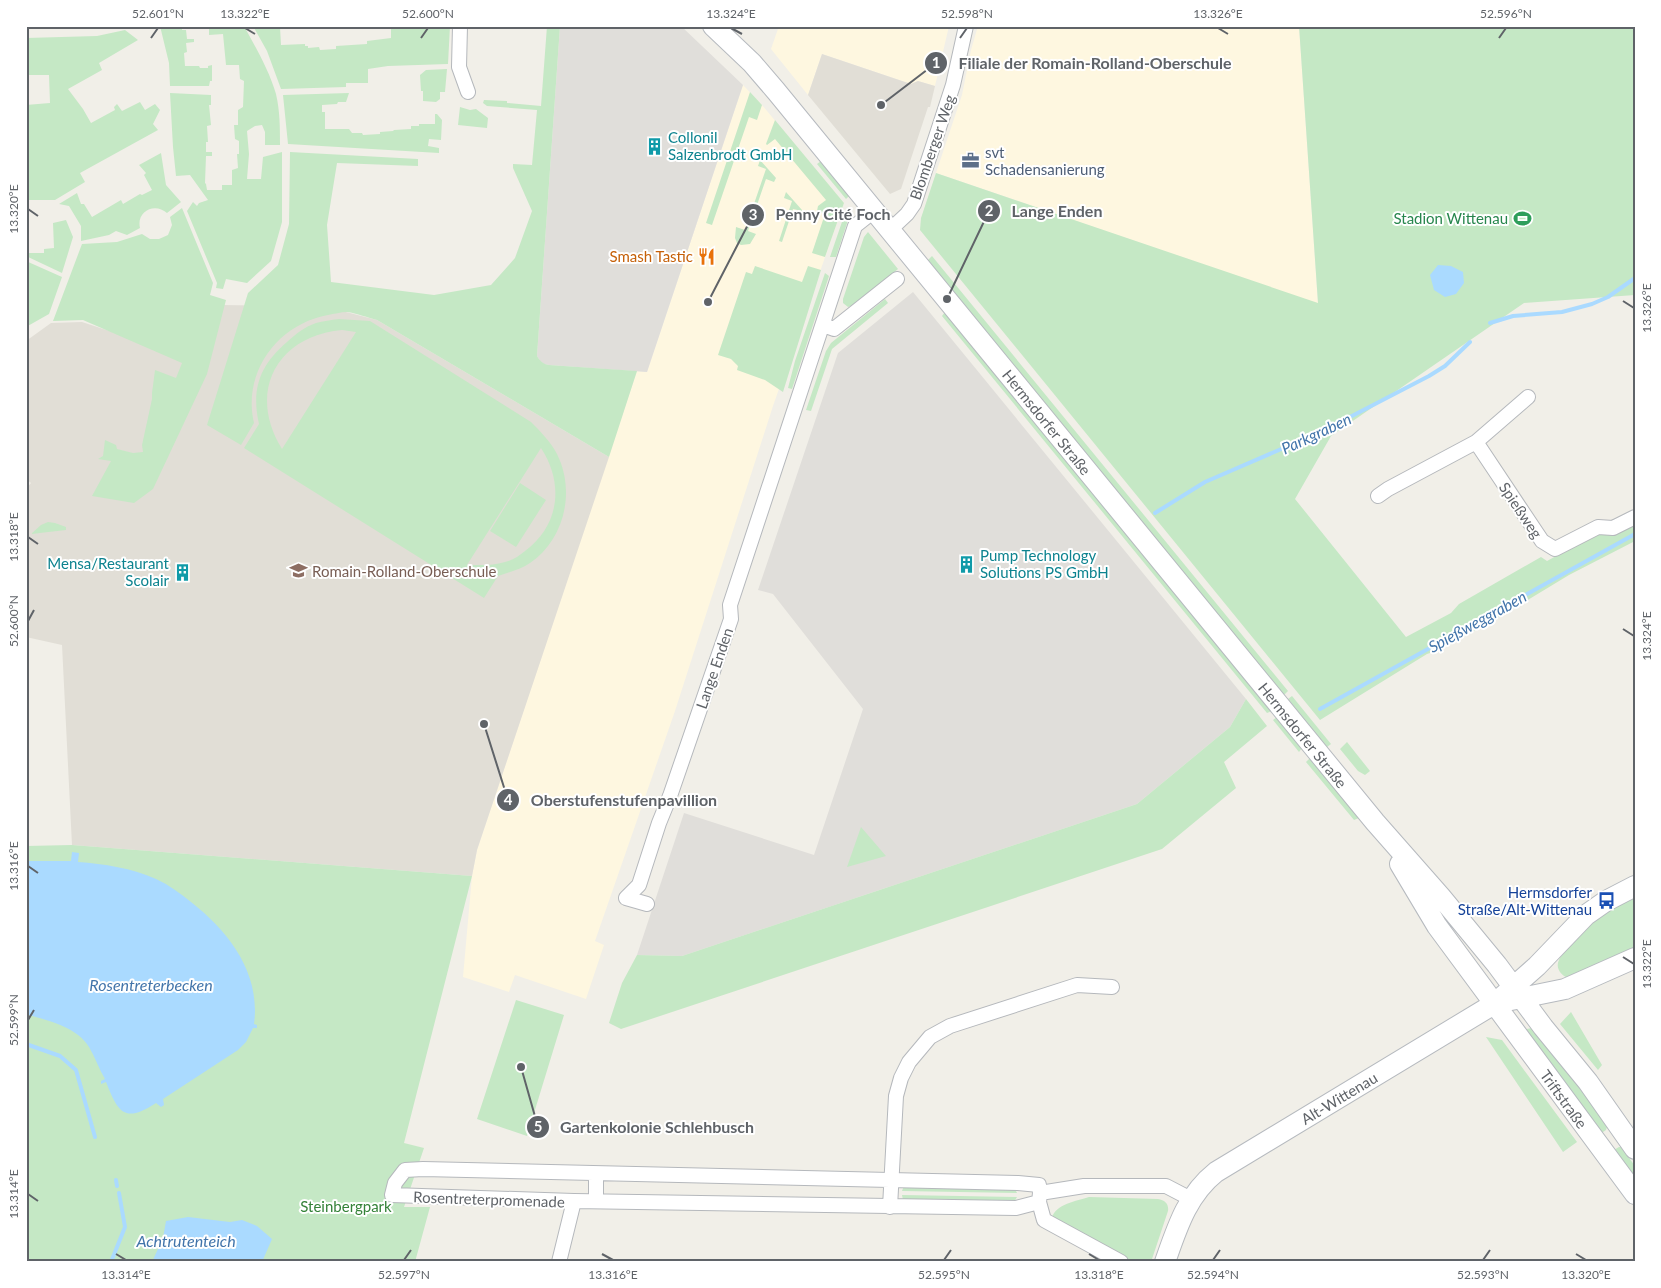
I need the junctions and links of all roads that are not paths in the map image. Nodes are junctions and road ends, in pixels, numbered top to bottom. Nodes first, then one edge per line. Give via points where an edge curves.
1 (460, 26) edge
2 (713, 26) edge
3 (966, 26) edge
4 (468, 92) dead end
5 (874, 211) junction
6 (890, 230) junction
7 (897, 279) dead end
8 (822, 325) junction
9 (1528, 397) dead end
10 (1476, 442) junction
11 (1378, 496) dead end
12 (1635, 517) edge
13 (1375, 822) junction
14 (1635, 886) edge
15 (647, 904) dead end
16 (1547, 956) junction
17 (1635, 958) edge
18 (1112, 987) dead end
19 (1564, 989) junction
20 (1518, 992) junction
21 (1494, 1004) junction
22 (1623, 1132) junction
23 (1600, 1148) junction
24 (1635, 1150) edge
25 (596, 1174) junction
26 (891, 1179) junction
27 (1635, 1194) edge
28 (1040, 1197) junction
29 (1191, 1199) junction
30 (574, 1201) junction
31 (596, 1201) junction
32 (890, 1207) junction
33 (559, 1262) edge
34 (1121, 1262) edge
35 (1165, 1262) edge

1 - 4 street via 458,67
2 - 5 main road, Hermsdorfer Straße via 757,69
3 - 6 street, Blomberger Weg via 953,85 914,204
5 - 6 main road, Hermsdorfer Straße
5 - 8 street, Lange Enden via 855,226
6 - 13 main road, Hermsdorfer Straße
7 - 8 street via 834,329
8 - 15 street, Lange Enden via 730,605 731,619 639,884 626,898
9 - 10 street
10 - 11 street
10 - 12 street, Spießweg via 1542,541 1554,549 1598,527 1613,528
13 - 20 main road, Hermsdorfer Straße
13 - 21 main road, Hermsdorfer Straße via 1437,926
14 - 16 main road via 1586,916
16 - 19 main road via 1550,969
16 - 20 main road
17 - 19 main road, Alt-Wittenau
18 - 26 street via 1077,985 950,1026 930,1038 910,1062 896,1096
19 - 20 main road, Alt-Wittenau
20 - 21 main road, Alt-Wittenau
20 - 22 main road, Triftstraße
21 - 23 main road, Triftstraße
21 - 29 main road, Alt-Wittenau via 1216,1172
22 - 23 main road
22 - 24 main road, Triftstraße
23 - 27 main road, Triftstraße
25 - 26 street, Rosentreterpromenade
25 - 30 street, Rosentreterpromenade via 405,1170 395,1182 392,1195
25 - 31 street
26 - 28 street, Rosentreterpromenade via 1039,1185
26 - 32 street
28 - 29 street, Rosentreterpromenade via 1084,1186 1166,1186
28 - 32 street, Rosentreterpromenade via 1016,1208
28 - 34 street via 1044,1220
29 - 35 main road, Alt-Wittenau via 1179,1220
30 - 31 street, Rosentreterpromenade
30 - 33 street
31 - 32 street, Rosentreterpromenade

